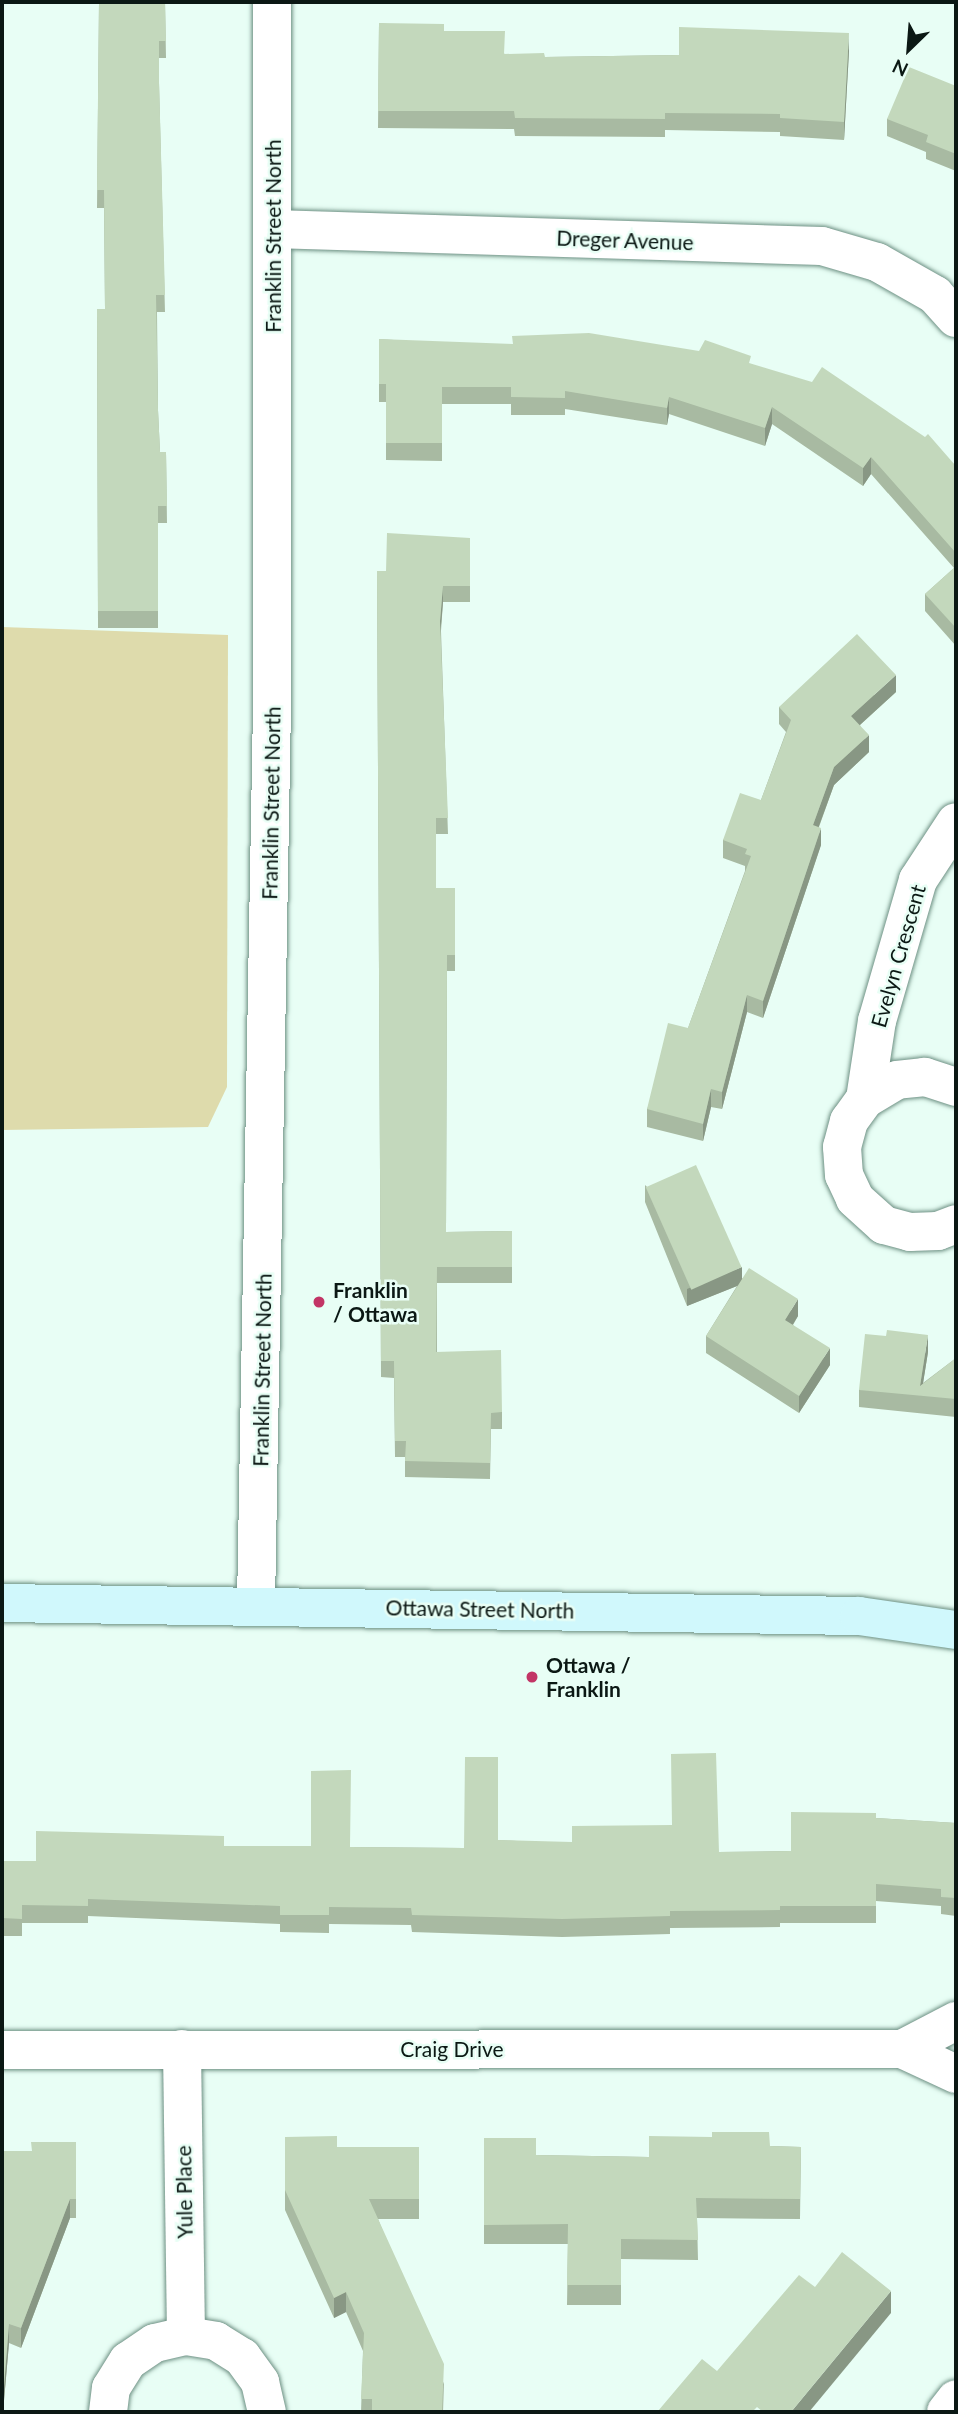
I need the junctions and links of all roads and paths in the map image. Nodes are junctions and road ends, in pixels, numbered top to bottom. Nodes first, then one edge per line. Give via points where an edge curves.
1 (272, 2) edge
2 (273, 229) junction
3 (956, 318) edge
4 (956, 822) edge
5 (956, 1087) edge
6 (865, 1099) junction
7 (956, 1224) edge
8 (2, 1604) edge
9 (256, 1605) junction
10 (956, 1630) edge
11 (956, 2021) edge
12 (182, 2049) junction
13 (902, 2049) junction
14 (2, 2050) edge
15 (956, 2074) edge
16 (186, 2336) junction
17 (956, 2399) edge
18 (108, 2412) edge
19 (267, 2412) edge
20 (946, 2412) edge

1 - 2 street, Franklin Street North
2 - 3 street, Dreger Avenue via 822,246 877,262 934,295
2 - 9 street, Franklin Street North via 268,1079
4 - 6 street, Evelyn Crescent via 918,880 877,1021
5 - 6 street, Evelyn Crescent via 925,1077 897,1080
6 - 7 street, Evelyn Crescent via 849,1121 842,1147 844,1175 855,1199 884,1225 910,1232 938,1231
8 - 9 main road, Ottawa Street North
9 - 10 main road, Ottawa Street North via 859,1616
11 - 13 street, Craig Drive
12 - 13 street, Craig Drive
12 - 14 street, Craig Drive
12 - 16 street, Yule Place
13 - 15 street, Craig Drive
16 - 18 street via 155,2343 128,2361 111,2388
16 - 19 street via 216,2341 242,2357 260,2382
17 - 20 street

